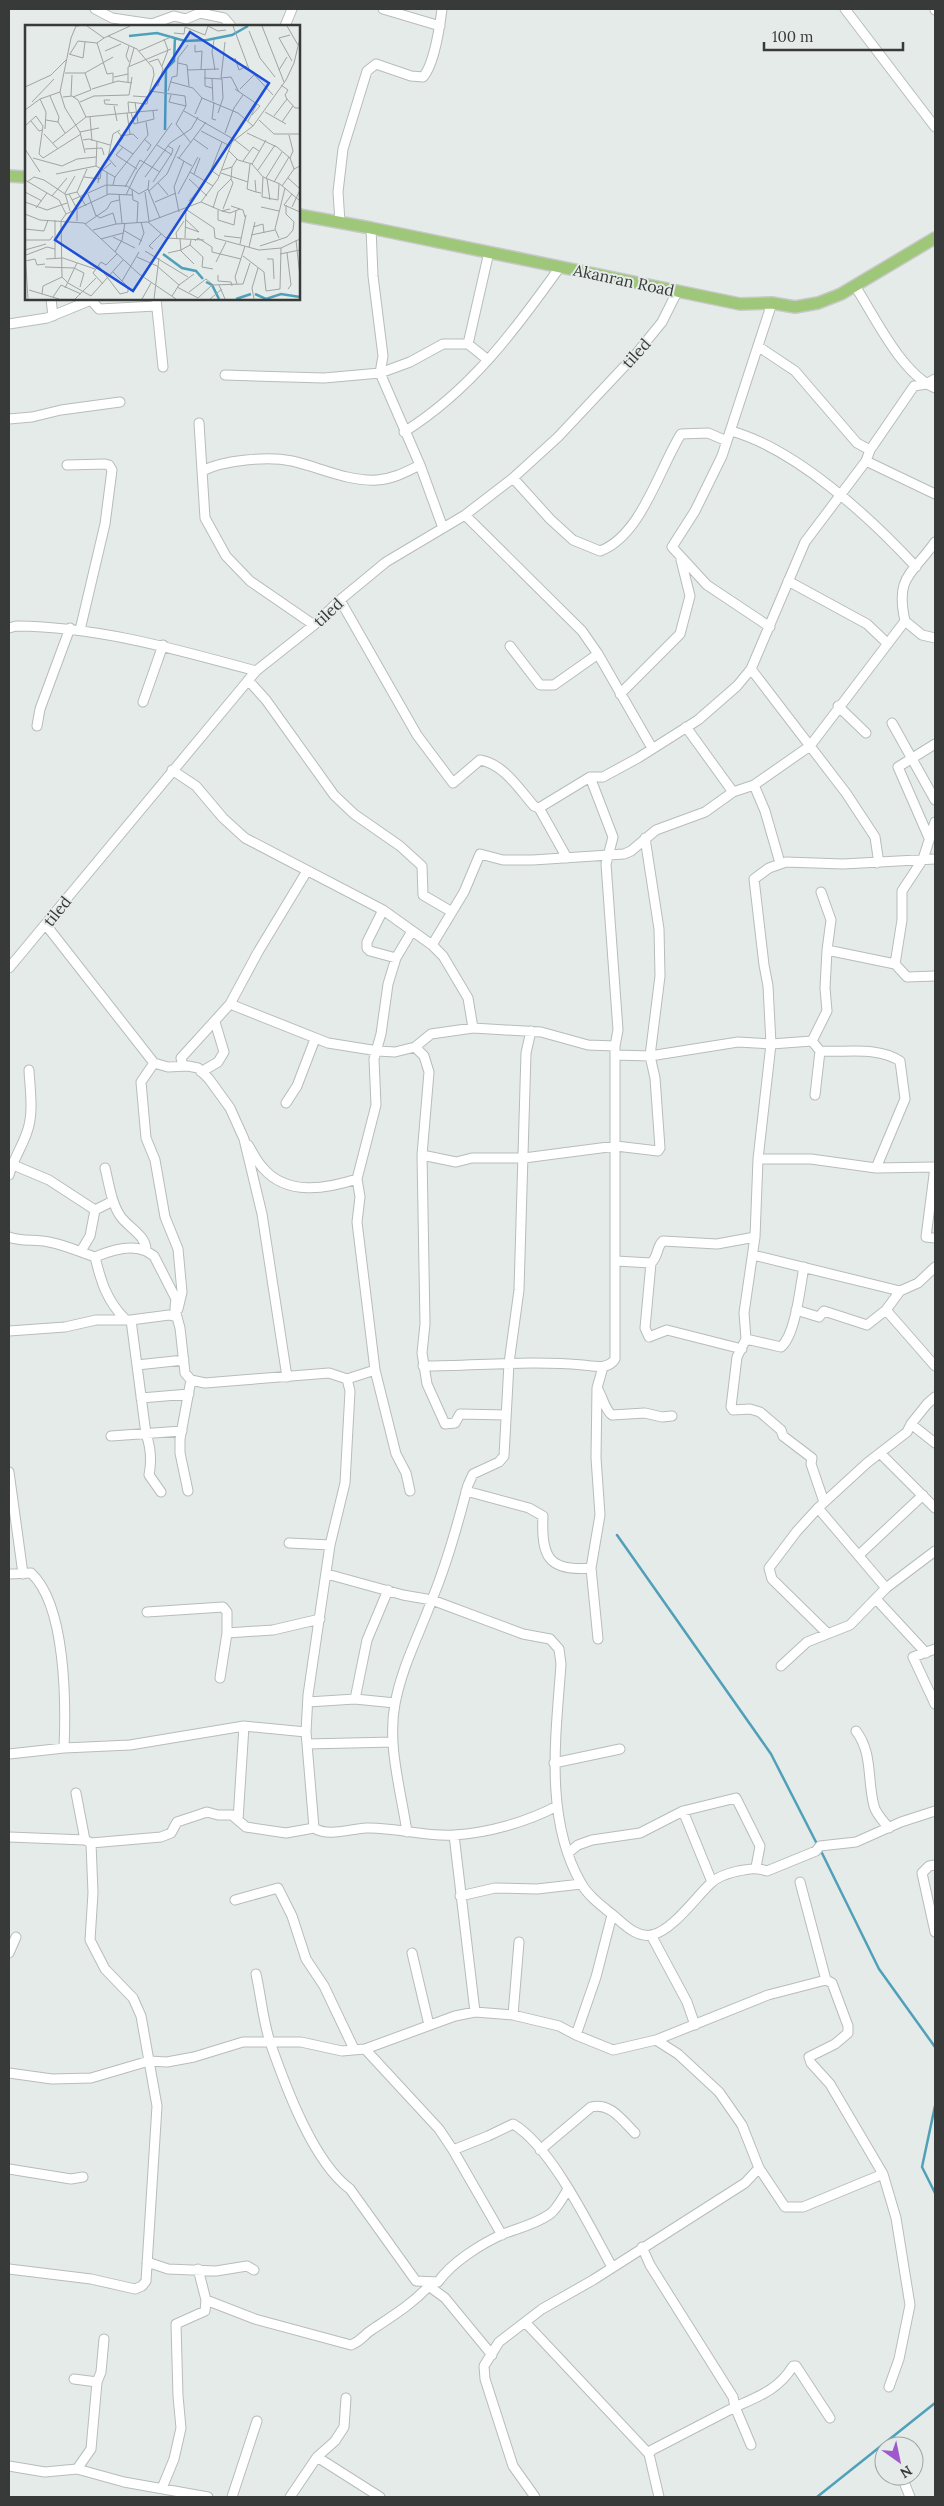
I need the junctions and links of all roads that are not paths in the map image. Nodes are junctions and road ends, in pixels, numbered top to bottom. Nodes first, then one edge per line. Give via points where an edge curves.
1 (95, 9) edge
2 (292, 9) edge
3 (382, 9) edge
4 (442, 9) edge
5 (845, 9) edge
6 (153, 25) edge
7 (230, 25) edge
8 (285, 25) edge
9 (440, 26) junction
10 (935, 128) edge
11 (9, 176) edge
12 (25, 176) edge
13 (300, 215) edge
14 (340, 222) junction
15 (371, 228) junction
16 (935, 238) edge
17 (489, 252) junction
18 (560, 267) junction
19 (855, 286) junction
20 (677, 292) junction
21 (51, 300) edge
22 (156, 302) edge
23 (772, 303) junction
24 (53, 316) junction
25 (9, 324) edge
26 (468, 344) junction
27 (759, 348) junction
28 (488, 360) junction
29 (163, 367) dead end
30 (380, 373) junction
31 (225, 375) dead end
32 (935, 379) edge
33 (926, 384) junction
34 (935, 388) edge
35 (120, 402) dead end
36 (9, 418) edge
37 (199, 423) dead end
38 (731, 431) junction
39 (404, 432) junction
40 (728, 441) junction
41 (870, 450) junction
42 (866, 461) junction
43 (67, 465) dead end
44 (420, 465) junction
45 (202, 471) junction
46 (513, 478) junction
47 (935, 494) edge
48 (840, 496) junction
49 (465, 515) junction
50 (443, 528) junction
51 (935, 542) edge
52 (680, 558) junction
53 (916, 567) junction
54 (788, 580) junction
55 (340, 600) junction
56 (905, 621) junction
57 (314, 625) junction
58 (770, 626) junction
59 (9, 628) edge
60 (70, 628) junction
61 (80, 630) junction
62 (935, 638) edge
63 (887, 643) junction
64 (163, 644) junction
65 (510, 646) dead end
66 (598, 654) junction
67 (751, 669) junction
68 (256, 671) junction
69 (248, 680) junction
70 (620, 694) junction
71 (143, 702) dead end
72 (838, 706) junction
73 (892, 723) dead end
74 (37, 726) dead end
75 (686, 727) junction
76 (866, 733) dead end
77 (935, 744) edge
78 (810, 746) junction
79 (652, 748) junction
80 (913, 757) junction
81 (172, 770) junction
82 (590, 777) junction
83 (603, 777) junction
84 (754, 785) junction
85 (595, 791) junction
86 (733, 792) junction
87 (935, 800) edge
88 (540, 808) junction
89 (935, 822) edge
90 (645, 838) junction
91 (929, 838) junction
92 (567, 858) junction
93 (923, 858) junction
94 (607, 859) junction
95 (935, 860) edge
96 (780, 863) junction
97 (877, 863) junction
98 (307, 871) junction
99 (821, 892) dead end
100 (383, 910) junction
101 (452, 912) junction
102 (46, 925) junction
103 (440, 932) junction
104 (416, 933) junction
105 (432, 944) junction
106 (827, 950) junction
107 (396, 958) junction
108 (895, 964) junction
109 (9, 968) edge
110 (935, 976) edge
111 (230, 1004) junction
112 (215, 1022) junction
113 (473, 1028) junction
114 (531, 1032) junction
115 (431, 1034) junction
116 (315, 1039) junction
117 (812, 1041) junction
118 (771, 1044) junction
119 (415, 1047) junction
120 (615, 1050) junction
121 (378, 1051) junction
122 (820, 1051) junction
123 (422, 1054) junction
124 (650, 1056) junction
125 (154, 1063) junction
126 (183, 1066) junction
127 (29, 1070) dead end
128 (201, 1072) junction
129 (814, 1095) dead end
130 (286, 1103) dead end
131 (244, 1139) junction
132 (616, 1146) junction
133 (422, 1155) junction
134 (524, 1158) junction
135 (758, 1159) junction
136 (11, 1164) junction
137 (104, 1168) dead end
138 (876, 1168) junction
139 (9, 1175) edge
140 (357, 1179) junction
141 (113, 1201) junction
142 (94, 1210) junction
143 (9, 1237) edge
144 (755, 1237) junction
145 (935, 1238) edge
146 (81, 1251) junction
147 (146, 1251) junction
148 (753, 1255) junction
149 (95, 1258) junction
150 (616, 1261) junction
151 (651, 1263) junction
152 (935, 1266) edge
153 (804, 1267) junction
154 (900, 1291) junction
155 (796, 1310) junction
156 (886, 1310) junction
157 (176, 1314) junction
158 (128, 1320) junction
159 (9, 1331) edge
160 (746, 1339) junction
161 (742, 1348) junction
162 (184, 1360) junction
163 (509, 1363) junction
164 (137, 1365) junction
165 (423, 1366) junction
166 (935, 1366) edge
167 (603, 1367) junction
168 (375, 1370) junction
169 (287, 1378) junction
170 (347, 1379) junction
171 (191, 1380) junction
172 (597, 1388) junction
173 (189, 1394) junction
174 (935, 1397) edge
175 (141, 1398) junction
176 (506, 1415) junction
177 (672, 1416) dead end
178 (911, 1424) junction
179 (182, 1431) junction
180 (146, 1434) junction
181 (111, 1436) dead end
182 (935, 1443) edge
183 (880, 1453) junction
184 (9, 1472) edge
185 (410, 1490) dead end
186 (188, 1491) dead end
187 (466, 1491) junction
188 (161, 1492) dead end
189 (923, 1495) junction
190 (821, 1505) junction
191 (935, 1508) edge
192 (289, 1543) dead end
193 (330, 1545) junction
194 (935, 1551) edge
195 (859, 1554) junction
196 (591, 1568) junction
197 (9, 1574) edge
198 (23, 1574) junction
199 (327, 1574) junction
200 (886, 1588) junction
201 (388, 1590) junction
202 (876, 1599) junction
203 (432, 1600) junction
204 (146, 1612) dead end
205 (320, 1619) junction
206 (227, 1633) junction
207 (827, 1633) junction
208 (598, 1639) dead end
209 (931, 1651) edge
210 (781, 1666) dead end
211 (220, 1678) dead end
212 (355, 1699) junction
213 (308, 1702) junction
214 (395, 1703) junction
215 (935, 1704) edge
216 (244, 1726) junction
217 (856, 1731) dead end
218 (306, 1732) junction
219 (393, 1742) junction
220 (308, 1744) junction
221 (64, 1748) junction
222 (620, 1749) dead end
223 (9, 1754) edge
224 (554, 1763) junction
225 (76, 1793) dead end
226 (557, 1806) junction
227 (683, 1811) junction
228 (935, 1811) edge
229 (238, 1820) junction
230 (314, 1828) junction
231 (889, 1828) junction
232 (407, 1832) junction
233 (454, 1835) junction
234 (9, 1837) edge
235 (88, 1842) junction
236 (568, 1853) junction
237 (935, 1865) edge
238 (756, 1867) junction
239 (712, 1882) junction
240 (800, 1882) dead end
241 (581, 1884) junction
242 (460, 1896) junction
243 (235, 1900) dead end
244 (612, 1915) junction
245 (935, 1932) edge
246 (651, 1935) junction
247 (16, 1937) dead end
248 (519, 1942) dead end
249 (9, 1952) edge
250 (412, 1953) dead end
251 (256, 1974) dead end
252 (826, 1980) junction
253 (475, 2012) junction
254 (513, 2015) junction
255 (429, 2025) junction
256 (695, 2025) junction
257 (576, 2035) junction
258 (656, 2040) junction
259 (270, 2041) junction
260 (354, 2049) junction
261 (365, 2049) junction
262 (149, 2061) junction
263 (9, 2073) edge
264 (635, 2133) dead end
265 (453, 2150) junction
266 (540, 2150) junction
267 (760, 2168) junction
268 (9, 2169) edge
269 (883, 2174) junction
270 (83, 2177) dead end
271 (568, 2189) junction
272 (502, 2235) junction
273 (642, 2247) junction
274 (147, 2262) junction
275 (612, 2267) junction
276 (9, 2269) edge
277 (198, 2269) junction
278 (254, 2270) dead end
279 (416, 2280) junction
280 (429, 2286) junction
281 (206, 2300) junction
282 (524, 2322) junction
283 (104, 2339) dead end
284 (492, 2355) junction
285 (74, 2379) dead end
286 (97, 2382) junction
287 (889, 2387) dead end
288 (346, 2398) dead end
289 (735, 2407) junction
290 (830, 2418) dead end
291 (257, 2421) dead end
292 (751, 2445) dead end
293 (649, 2454) junction
294 (317, 2457) junction
295 (9, 2466) edge
296 (77, 2469) junction
297 (162, 2488) junction
298 (208, 2497) edge
299 (232, 2497) edge
300 (290, 2497) edge
301 (380, 2497) edge
302 (535, 2497) edge
303 (660, 2497) edge

1 - 6 street via 112,18
2 - 8 street
3 - 9 street
4 - 9 street
5 - 10 street
6 - 7 street via 174,16 186,18 200,13 224,18
9 - 14 street via 423,77 376,64 367,71 343,149 338,192
11 - 12 main road
13 - 14 main road, Akanran Road
14 - 15 main road, Akanran Road
15 - 17 main road, Akanran Road
15 - 30 street via 383,356
16 - 19 main road, Akanran Road
17 - 18 main road, Akanran Road
17 - 26 street
18 - 20 main road, Akanran Road
18 - 28 street
19 - 23 main road, Akanran Road via 818,303 795,307
19 - 33 street via 900,357
20 - 23 main road, Akanran Road via 740,304
20 - 46 street, tiled via 662,322 636,354 558,437
21 - 24 street
22 - 24 street via 98,309 90,300
22 - 29 street
23 - 27 street
24 - 25 street
26 - 28 street
26 - 30 street via 443,344 410,362
27 - 38 street
27 - 41 street via 795,371 857,443
28 - 39 street via 445,403
30 - 31 street via 324,378
30 - 39 street
32 - 33 street
33 - 34 street
33 - 41 street via 914,386
35 - 36 street
37 - 45 street
38 - 40 street
38 - 48 street via 782,452
39 - 44 street
40 - 46 street via 708,432 681,434 638,517 608,548 600,551 573,540
40 - 52 street via 695,511 675,539 672,547
41 - 42 street
42 - 47 street
42 - 48 street
43 - 61 street via 104,464 112,470 105,524
44 - 45 street via 378,480 350,477 290,460 250,460
44 - 50 street
45 - 57 street via 205,518 226,556 250,580
46 - 49 street, tiled
48 - 53 street
48 - 54 street via 805,542
49 - 50 street, tiled
49 - 66 street via 582,631
50 - 55 street, tiled via 386,562
51 - 53 street
52 - 58 street via 707,585
52 - 70 street via 690,596 680,634
53 - 56 street via 900,592
54 - 58 street
54 - 63 street via 867,624
55 - 57 street, tiled
55 - 88 street via 417,735 453,783 480,760 490,761 534,806
56 - 62 street via 922,635
56 - 63 street
57 - 68 street, tiled
58 - 67 street
59 - 60 street
60 - 61 street
60 - 74 street via 40,709
61 - 64 street
63 - 72 street
64 - 68 street
64 - 71 street
65 - 66 street via 540,685 547,687
66 - 70 street
67 - 75 street via 737,686
67 - 78 street
68 - 69 street, tiled
69 - 81 street, tiled
69 - 101 street via 334,795 354,814 412,856 422,866 423,895
70 - 79 street
72 - 76 street
72 - 78 street
73 - 80 street
75 - 79 street
75 - 86 street
77 - 80 street
78 - 84 street
78 - 97 street via 875,837
79 - 83 street
80 - 87 street
80 - 91 street via 902,763 898,772
81 - 98 street via 196,786 244,838
81 - 102 street, tiled
82 - 83 street
82 - 85 street
82 - 88 street
83 - 85 street
84 - 86 street
84 - 96 street
85 - 94 street via 613,838
86 - 90 street via 705,812 656,830
88 - 92 street
89 - 91 street
90 - 94 street via 632,851
90 - 124 street via 659,929 660,976
91 - 93 street
92 - 94 street
92 - 101 street via 503,860 480,854
93 - 95 street
93 - 97 street
93 - 108 street via 902,891 902,920
94 - 120 street via 618,1030
96 - 97 street
96 - 118 street via 754,879 768,986
98 - 100 street
98 - 111 street
99 - 106 street via 831,920
100 - 104 street
100 - 107 street via 367,948
101 - 103 street
102 - 109 street, tiled
102 - 125 street
103 - 104 street
103 - 105 street
104 - 105 street
104 - 107 street
105 - 113 street via 468,998
106 - 108 street
106 - 117 street via 827,1011
107 - 121 street via 388,984
108 - 110 street via 908,977
111 - 112 street
111 - 116 street
112 - 126 street via 181,1058
112 - 128 street via 224,1052 218,1062
113 - 114 street
113 - 115 street
114 - 120 street
114 - 134 street via 526,1054
115 - 119 street
115 - 123 street
116 - 121 street
116 - 130 street via 297,1086
117 - 118 street
117 - 122 street
118 - 124 street via 738,1042
118 - 135 street
119 - 121 street via 395,1052
119 - 123 street
120 - 124 street
120 - 132 street
121 - 140 street via 373,1075 376,1105
122 - 129 street
122 - 138 street via 876,1052 900,1061 905,1099
123 - 133 street via 429,1072
124 - 132 street via 655,1078 660,1148 658,1151
125 - 126 street via 168,1067
125 - 157 street via 141,1082 146,1138 155,1160 165,1217 178,1249 182,1292
126 - 128 street via 198,1068
127 - 136 street via 28,1132
128 - 131 street via 230,1108
131 - 140 street via 263,1169 294,1188 318,1188
131 - 169 street via 262,1214
132 - 134 street
132 - 150 street
133 - 134 street via 456,1162 472,1158
133 - 165 street via 425,1257
134 - 163 street via 519,1290
135 - 138 street via 811,1159
135 - 144 street
136 - 139 street
136 - 142 street via 49,1180
137 - 141 street
138 - 145 street via 935,1167 926,1237
140 - 168 street via 360,1197 357,1222
141 - 142 street
141 - 147 street via 120,1216 142,1238
142 - 146 street via 90,1236
143 - 146 street
144 - 148 street
144 - 151 street via 717,1244 663,1241
146 - 149 street
147 - 149 street via 137,1247 107,1252
147 - 157 street via 154,1256 169,1283 176,1299
148 - 153 street
148 - 160 street via 744,1314
149 - 158 street via 107,1296 114,1308
150 - 151 street
150 - 167 street via 615,1359
151 - 161 street via 645,1328 649,1337 667,1330
152 - 154 street via 918,1283
153 - 154 street
153 - 155 street
154 - 156 street
155 - 156 street via 819,1317 824,1311 867,1325
155 - 160 street via 785,1343 780,1347
156 - 166 street
157 - 158 street
157 - 162 street
158 - 159 street
158 - 164 street
160 - 161 street
161 - 190 street via 737,1357 731,1409 760,1412 781,1430 783,1436 812,1458
162 - 164 street
162 - 171 street via 185,1373
163 - 165 street
163 - 167 street
163 - 176 street
164 - 175 street
165 - 176 street via 427,1384 445,1424 455,1422 460,1414
167 - 172 street
168 - 170 street
168 - 185 street via 396,1454
169 - 170 street via 329,1373
169 - 171 street via 205,1383
170 - 193 street via 350,1391 345,1483
171 - 173 street
172 - 177 street via 612,1415 645,1413
172 - 196 street via 596,1458 600,1515
173 - 175 street
173 - 179 street
174 - 178 street
175 - 180 street
176 - 187 street via 504,1456 499,1462 472,1474
178 - 182 street
178 - 183 street via 907,1432
179 - 180 street
179 - 186 street via 180,1453
180 - 181 street
180 - 188 street via 152,1462 149,1474
183 - 189 street
183 - 190 street
184 - 198 street
187 - 196 street via 529,1508 543,1516 542,1538 549,1556 567,1569
187 - 203 street via 451,1551
189 - 191 street
189 - 195 street
190 - 195 street
190 - 207 street via 769,1568 772,1579
192 - 193 street
193 - 199 street
194 - 200 street
195 - 200 street
196 - 208 street
197 - 198 street
198 - 221 street via 31,1573 48,1597 60,1646 65,1677
199 - 201 street
199 - 205 street
200 - 202 street
201 - 203 street
201 - 212 street via 367,1640
202 - 207 street via 850,1625
202 - 209 street
203 - 214 street via 412,1646
203 - 224 street via 556,1643 560,1664
204 - 206 street via 223,1607 227,1612
205 - 206 street via 273,1630
205 - 213 street
206 - 211 street
207 - 210 street via 807,1642
209 - 215 street via 913,1657
212 - 213 street
212 - 214 street
213 - 218 street
214 - 219 street
216 - 218 street
216 - 221 street via 130,1745
216 - 229 street
217 - 231 street via 868,1754 874,1808
218 - 220 street
219 - 220 street
219 - 232 street
220 - 230 street
221 - 223 street
222 - 224 street
224 - 226 street
225 - 235 street
226 - 233 street via 542,1814 488,1830
226 - 236 street
227 - 236 street via 640,1833 592,1840
227 - 238 street via 736,1798 760,1846
227 - 239 street
228 - 231 street
229 - 230 street via 246,1827 286,1833
229 - 235 street via 232,1815 207,1812 177,1822 168,1835
230 - 232 street via 321,1832 368,1828
231 - 238 street via 856,1842 820,1846 816,1851 767,1871
232 - 233 street
233 - 242 street
234 - 235 street
235 - 262 street via 93,1893 90,1940 104,1969 133,1998 141,2016
236 - 241 street
237 - 245 street via 922,1873
238 - 239 street via 726,1874
239 - 246 street via 664,1930
240 - 252 street
241 - 242 street via 537,1889 496,1888
241 - 244 street
242 - 253 street
243 - 260 street via 278,1888 292,1916 306,1959 324,1986
244 - 246 street via 635,1934
244 - 257 street
246 - 256 street via 687,2002
247 - 249 street
248 - 254 street
250 - 255 street
251 - 259 street
252 - 256 street via 768,1995
252 - 269 street via 832,1983 848,2033 835,2044 809,2057 830,2084
253 - 254 street
253 - 255 street
254 - 257 street via 559,2026
255 - 261 street
256 - 258 street
257 - 258 street via 612,2050
258 - 267 street via 678,2054 719,2092 742,2125
259 - 260 street via 301,2042 342,2051
259 - 262 street via 243,2042 208,2054 167,2062
259 - 279 street via 299,2114 336,2179 350,2188
260 - 261 street
261 - 265 street via 439,2129
262 - 263 street via 91,2078 52,2079
262 - 274 street via 157,2106
264 - 266 street via 606,2106 599,2105 590,2107
265 - 266 street via 512,2124 524,2130
265 - 272 street
266 - 271 street
267 - 269 street via 785,2207 803,2207
267 - 273 street via 745,2183
268 - 270 street via 71,2179
269 - 287 street via 896,2218 910,2304 899,2359
271 - 272 street via 551,2214
271 - 275 street
272 - 279 street via 445,2273 438,2282
273 - 275 street
273 - 289 street via 733,2397
274 - 276 street via 146,2281 135,2289 91,2279
274 - 277 street via 168,2270
275 - 282 street
277 - 278 street via 216,2271 247,2266
277 - 281 street
279 - 280 street
280 - 281 street via 399,2313 351,2345 255,2319
280 - 284 street via 445,2298
281 - 297 street via 205,2310 176,2324 182,2428
282 - 284 street via 499,2342
282 - 293 street
283 - 286 street
284 - 302 street via 484,2366 485,2379 513,2466
285 - 286 street
286 - 296 street via 91,2449
288 - 294 street via 344,2427
289 - 290 street via 763,2395 784,2380 796,2366
289 - 292 street
289 - 293 street
291 - 299 street
293 - 303 street
294 - 300 street
294 - 301 street
295 - 296 street via 45,2472
296 - 297 street
297 - 298 street

